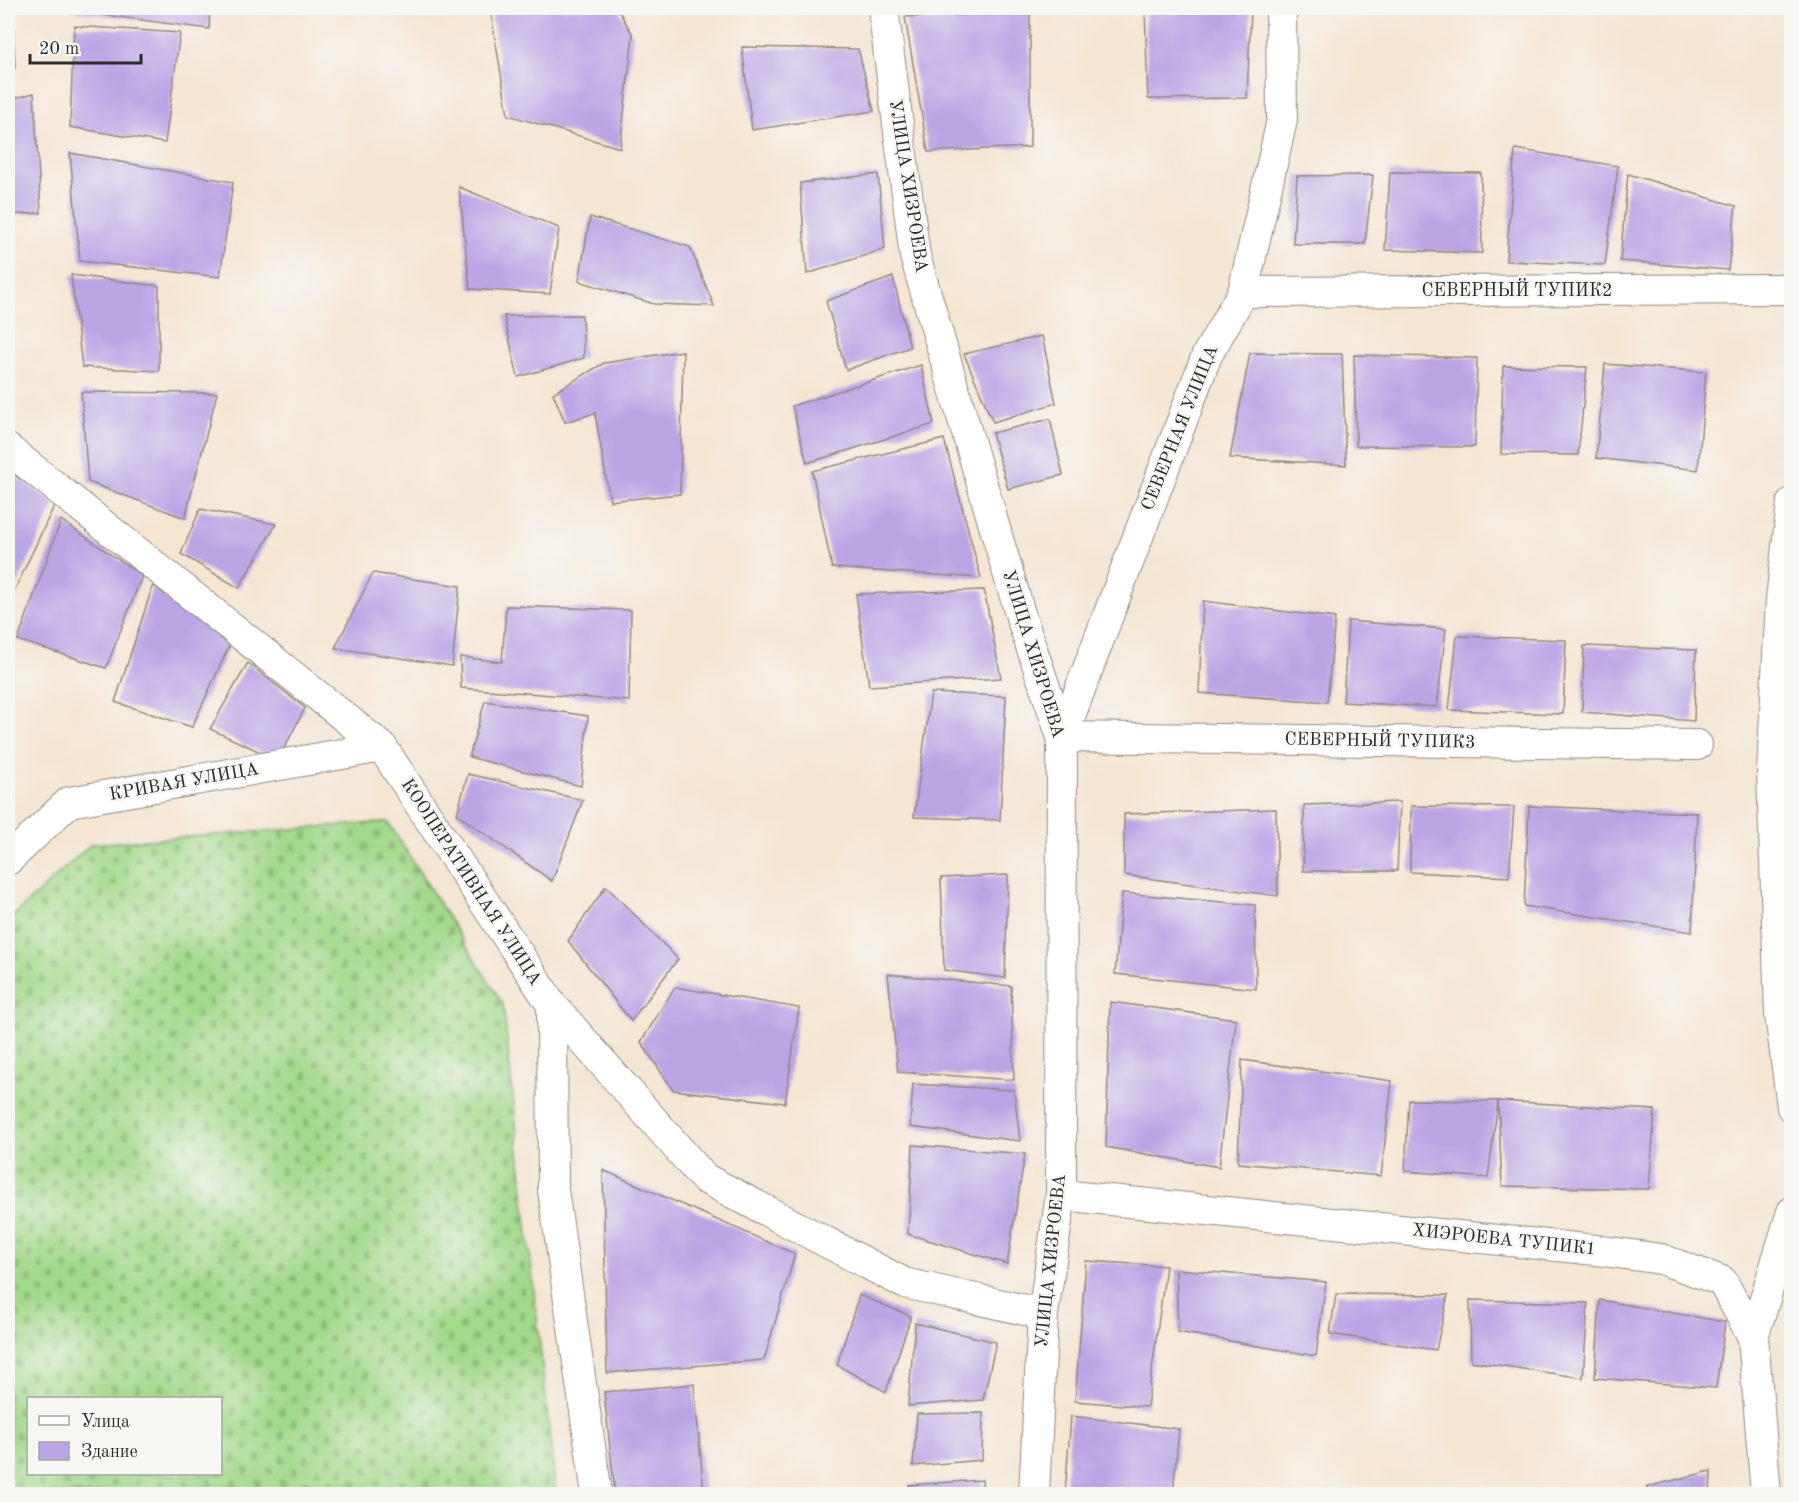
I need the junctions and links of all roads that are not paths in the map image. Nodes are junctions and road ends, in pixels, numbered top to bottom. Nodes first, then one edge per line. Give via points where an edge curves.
1 (883, 8) edge
2 (1281, 8) edge
3 (1791, 289) edge
4 (1243, 292) junction
5 (8, 449) edge
6 (1791, 503) edge
7 (1786, 599) edge
8 (1062, 737) junction
9 (1697, 745) dead end
10 (382, 747) junction
11 (8, 860) edge
12 (552, 1005) junction
13 (1791, 1107) edge
14 (1061, 1195) junction
15 (1791, 1212) edge
16 (1043, 1314) junction
17 (1753, 1337) junction
18 (597, 1494) edge
19 (1034, 1494) edge
20 (1766, 1494) edge

1 - 8 street, УЛИЦА ХИЗРОЕВА via 915,256 1021,617
2 - 4 street, СЕВЕРНАЯ УЛИЦА via 1282,120
3 - 4 street, СЕВЕРНЫЙ ТУПИК2
4 - 8 street, СЕВЕРНАЯ УЛИЦА via 1207,355
5 - 10 street, КООПЕРАТИВНАЯ УЛИЦА
6 - 7 street
7 - 13 street via 1772,772 1780,1014
8 - 9 street, СЕВЕРНЫЙ ТУПИК3
8 - 14 street, УЛИЦА ХИЗРОЕВА
10 - 11 street, КРИВАЯ УЛИЦА via 69,802
10 - 12 street, КООПЕРАТИВНАЯ УЛИЦА
12 - 16 street via 704,1178 904,1283
12 - 18 street, КООПЕРАТИВНАЯ УЛИЦА via 553,1190
14 - 16 street, УЛИЦА ХИЗРОЕВА
14 - 17 street, ХИЭРОЕВА ТУПИК1 via 1661,1259 1722,1281
15 - 17 street
16 - 19 street, УЛИЦА ХИЗРОЕВА
17 - 20 street, ХИЭРОЕВА ТУПИК1

